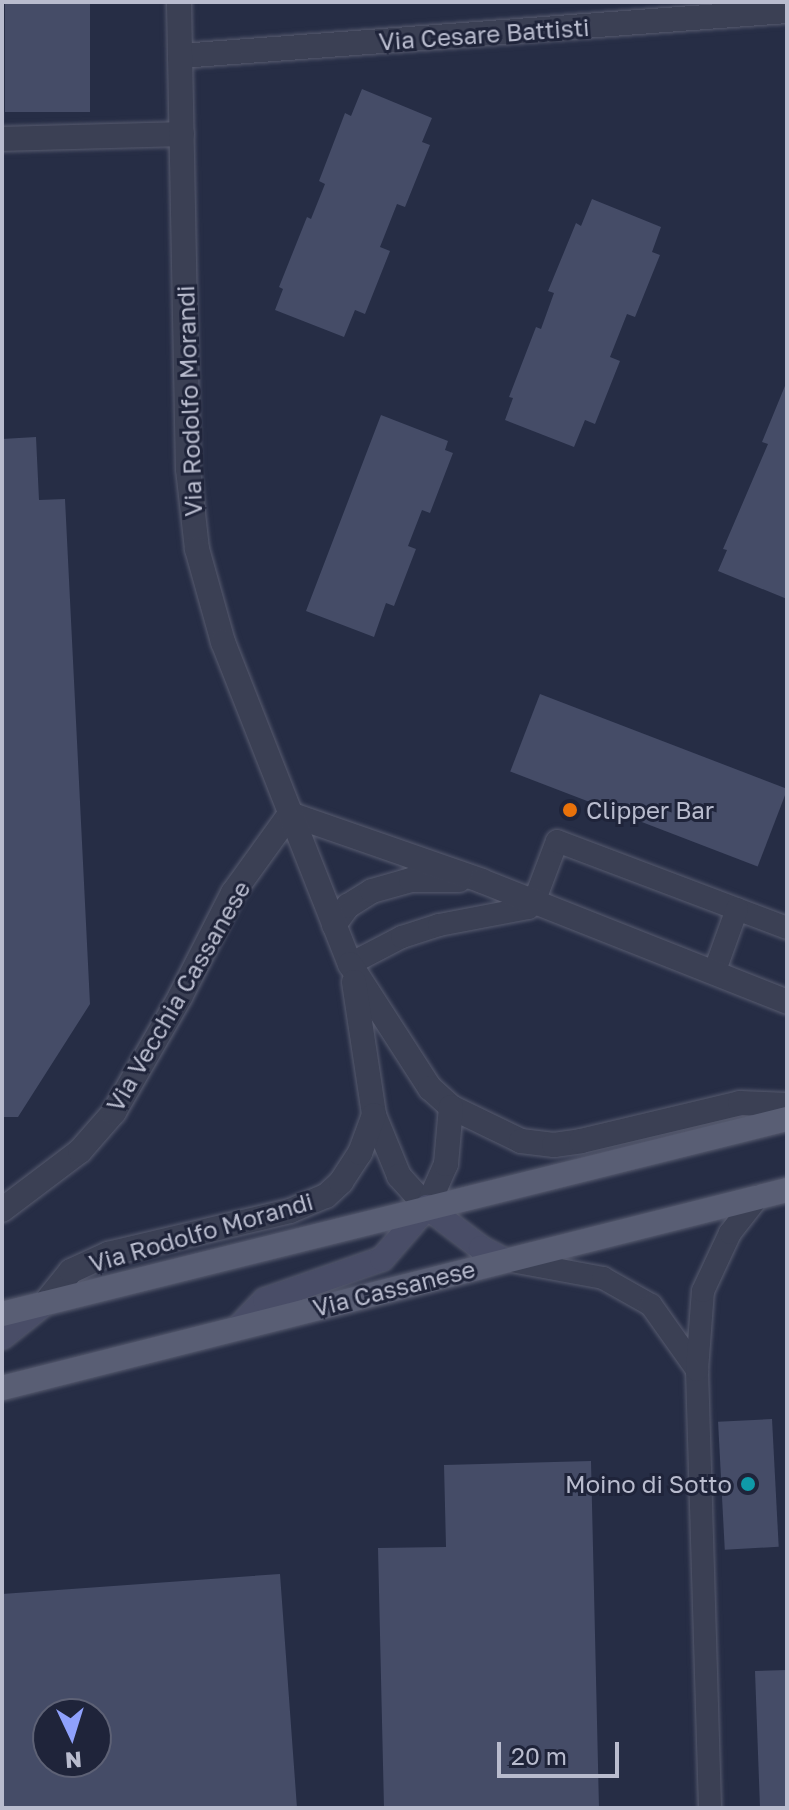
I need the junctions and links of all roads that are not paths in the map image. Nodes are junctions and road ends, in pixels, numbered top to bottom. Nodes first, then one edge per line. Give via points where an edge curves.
1 (179, 2) edge
2 (787, 11) edge
3 (180, 56) junction
4 (182, 134) junction
5 (2, 139) edge
6 (290, 814) junction
7 (482, 881) junction
8 (534, 902) junction
9 (737, 909) junction
10 (334, 925) junction
11 (787, 928) edge
12 (350, 964) junction
13 (714, 973) junction
14 (787, 1002) edge
15 (787, 1105) edge
16 (451, 1107) junction
17 (374, 1115) junction
18 (787, 1119) edge
19 (787, 1190) edge
20 (759, 1196) junction
21 (427, 1207) junction
22 (2, 1210) edge
23 (504, 1260) junction
24 (45, 1303) junction
25 (2, 1314) edge
26 (238, 1328) junction
27 (2, 1337) edge
28 (697, 1370) junction
29 (2, 1388) edge
30 (710, 1808) edge

1 - 3 street, Via Rodolfo Morandi
2 - 3 street, Via Cesare Battisti
3 - 4 street, Via Rodolfo Morandi
4 - 5 street
4 - 6 street, Via Rodolfo Morandi via 190,508 223,642
6 - 7 street
6 - 10 street, Via Rodolfo Morandi
6 - 22 street, Via Vecchia Cassanese via 233,893 114,1112 80,1151
7 - 8 street
7 - 10 street via 411,880 372,891 348,906
8 - 9 lane via 557,841
8 - 12 lane via 512,914 439,925 402,937
8 - 13 street
9 - 11 lane
9 - 13 lane
10 - 12 street, Via Rodolfo Morandi
12 - 16 street, Via Rodolfo Morandi via 410,1062
12 - 17 street, Via Rodolfo Morandi
13 - 14 street
15 - 16 street, Via Rodolfo Morandi via 740,1103 554,1145 521,1141
16 - 21 street via 446,1164
17 - 21 street, Via Rodolfo Morandi via 399,1176
17 - 24 street, Via Rodolfo Morandi via 352,1166 326,1196 290,1211 108,1254 71,1271
18 - 21 main road
19 - 20 main road, Via Cassanese
20 - 23 main road, Via Cassanese
20 - 28 lane via 730,1233 703,1291
21 - 23 main road
21 - 24 main road
21 - 26 main road via 382,1259 265,1300
23 - 26 main road, Via Cassanese
23 - 28 lane via 603,1278 651,1305
24 - 25 main road
24 - 27 main road
26 - 29 main road, Via Cassanese
28 - 30 lane

